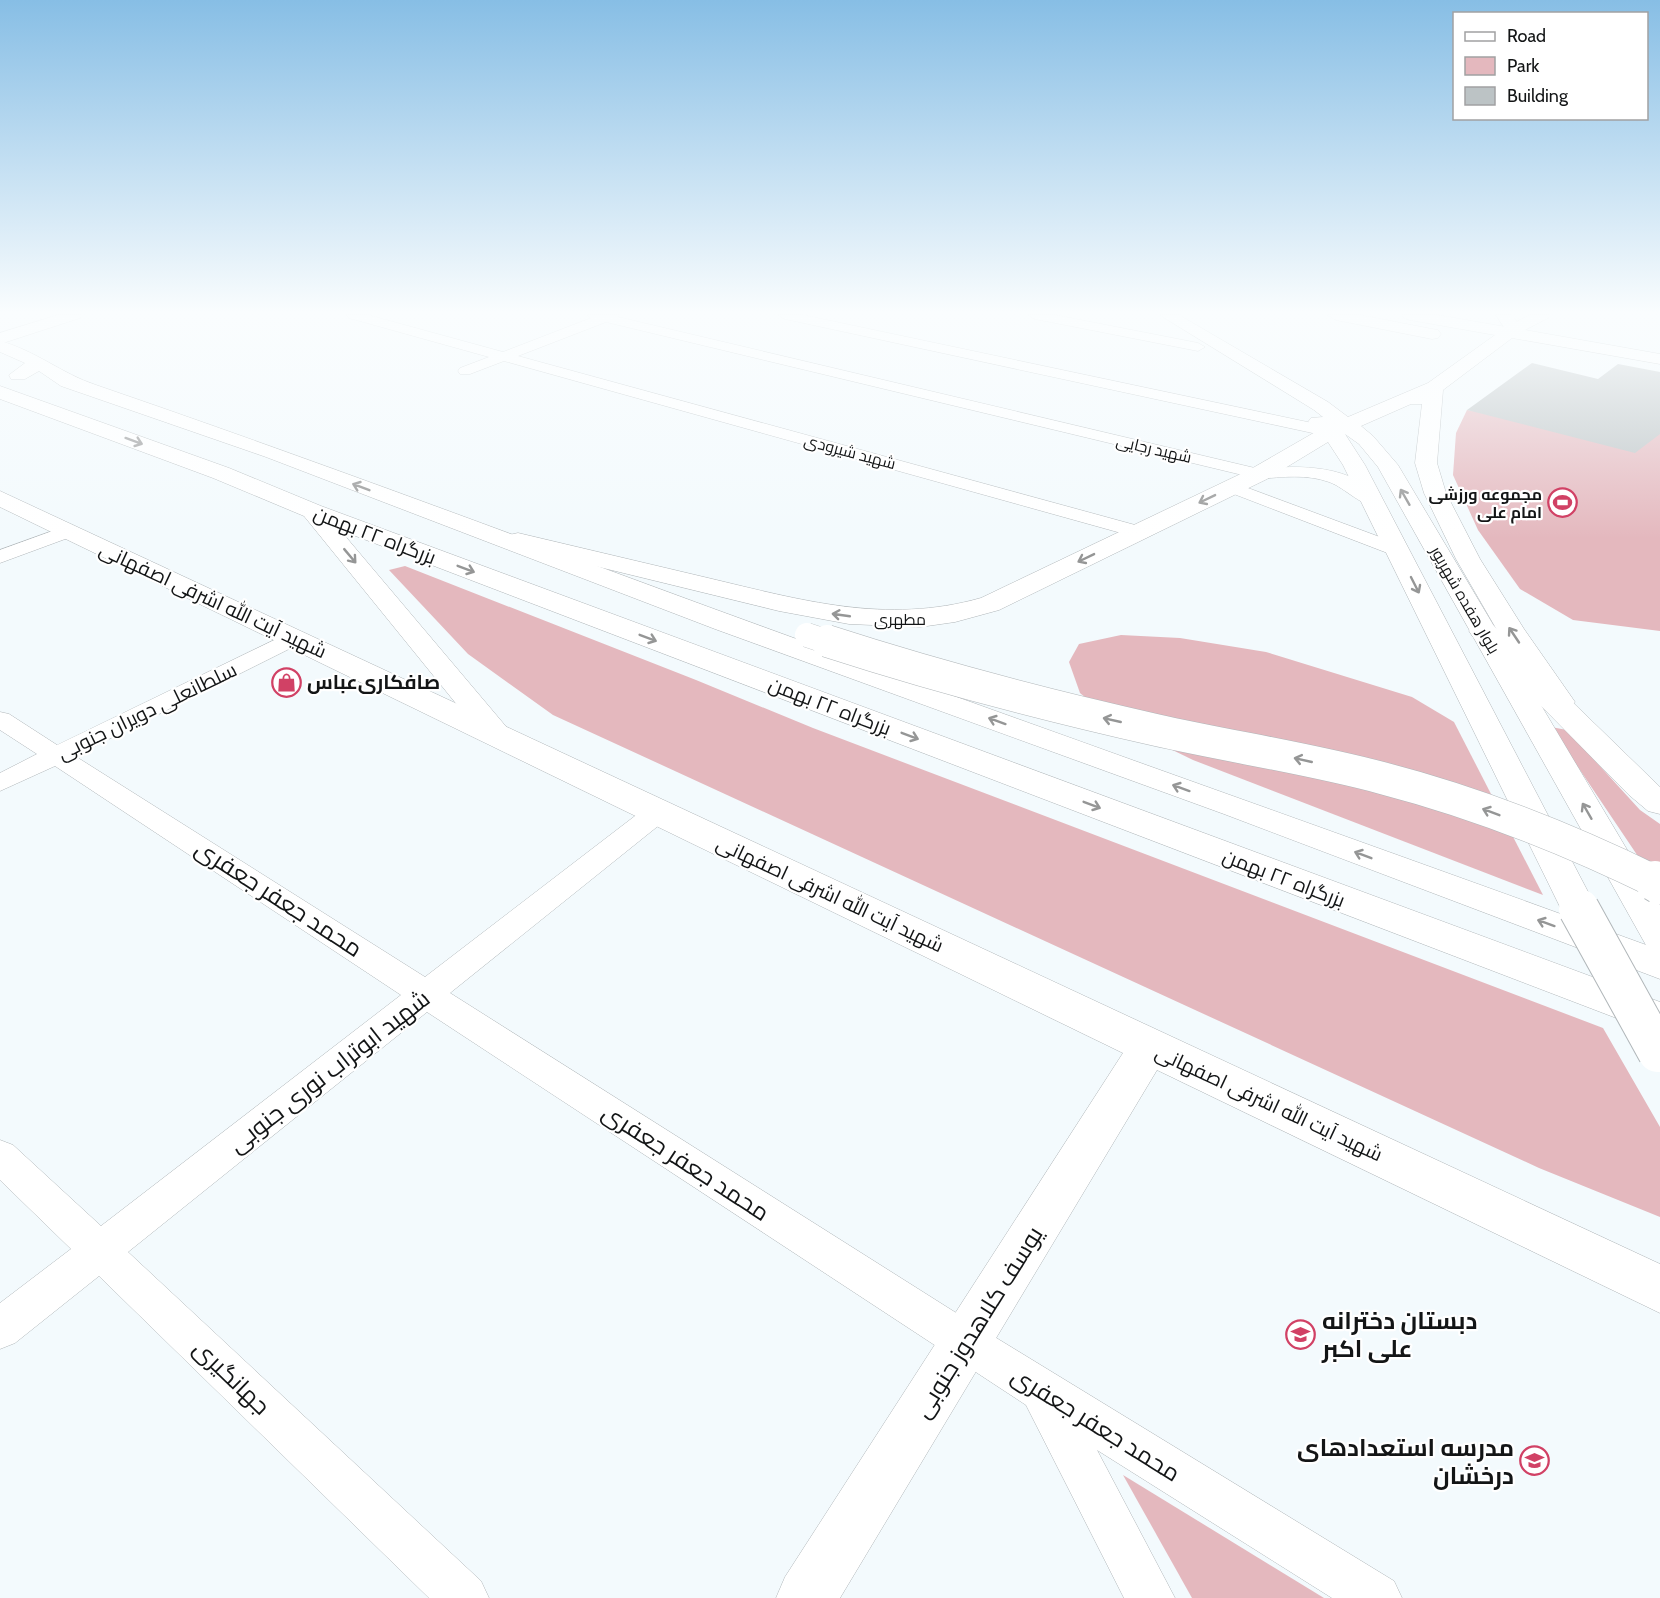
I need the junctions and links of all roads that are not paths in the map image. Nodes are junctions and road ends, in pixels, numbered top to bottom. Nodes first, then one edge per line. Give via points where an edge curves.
1 (92, 390) edge
2 (624, 390) edge
3 (909, 390) edge
4 (1131, 390) edge
5 (1268, 390) edge
6 (1293, 390) edge
7 (1429, 390) edge
8 (1434, 390) edge
9 (0, 393) edge
10 (1347, 436) junction
11 (1260, 474) junction
12 (1232, 487) junction
13 (0, 498) edge
14 (389, 498) junction
15 (1372, 501) junction
16 (313, 512) junction
17 (69, 531) junction
18 (1138, 532) junction
19 (518, 540) junction
20 (1397, 550) junction
21 (0, 557) edge
22 (1483, 631) junction
23 (293, 638) junction
24 (1571, 718) junction
25 (0, 719) edge
26 (499, 736) junction
27 (57, 755) junction
28 (0, 783) edge
29 (1660, 804) edge
30 (658, 812) junction
31 (1660, 884) edge
32 (1660, 945) edge
33 (428, 993) junction
34 (1660, 1042) edge
35 (1150, 1046) junction
36 (0, 1156) edge
37 (100, 1251) junction
38 (1660, 1290) edge
39 (0, 1329) edge
40 (965, 1343) junction
41 (1042, 1391) junction
42 (464, 1598) edge
43 (806, 1598) edge
44 (1150, 1598) edge
45 (1377, 1598) edge

14 -> 1 main road, بزرگراه ۲۲ بهمن
2 - 18 street, شهید شیرودی
3 - 11 street, شهید رجایی
4 - 10 street
5 - 10 main road, بلوار هفده شهریور
6 - 10 main road, بلوار هفده شهریور via 1321,406
7 - 10 main road
24 -> 8 main road via 1498,609 1435,493 1426,463
9 -> 16 main road, بزرگراه ۲۲ بهمن via 210,469
10 - 11 main road, مطهری
10 - 15 main road, بلوار هفده شهریور
22 -> 10 main road, بلوار هفده شهریور via 1388,466
11 - 12 main road, مطهری
11 - 15 street, شهید رجایی via 1320,473 1351,483
12 -> 18 main road, مطهری
12 - 20 street
13 - 17 main road, شهید آیت الله اشرفی اصفهانی
14 - 19 main road
32 -> 14 main road, بزرگراه ۲۲ بهمن
15 - 20 main road, بلوار هفده شهریور
16 -> 26 main road
16 -> 34 main road, بزرگراه ۲۲ بهمن
17 - 21 street
17 - 23 main road, شهید آیت الله اشرفی اصفهانی
18 -> 19 main road, مطهری via 990,604 966,613 908,621 820,612
31 -> 19 main road, bridge via 1566,840 1481,808 1382,778 981,689
20 -> 34 main road, بلوار هفده شهریور, bridge via 1579,909
22 - 24 main road
32 -> 22 main road, بلوار هفده شهریور
23 - 26 main road, شهید آیت الله اشرفی اصفهانی
23 - 27 street, سلطانعلی دویران جنوبی
24 - 29 main road
25 - 27 street, محمد جعفر جعفری
26 - 30 main road, شهید آیت الله اشرفی اصفهانی
27 - 28 street, سلطانعلی دویران جنوبی
27 - 33 street, محمد جعفر جعفری
30 - 33 street, شهید ابوتراب نوری جنوبی
30 - 35 main road, شهید آیت الله اشرفی اصفهانی
33 - 37 street, شهید ابوتراب نوری جنوبی
33 - 40 street, محمد جعفر جعفری
35 - 38 main road, شهید آیت الله اشرفی اصفهانی
35 - 40 main road, یوسف کلاهدوز جنوبی
36 - 37 street, جهانگیری
37 - 39 street, شهید ابوتراب نوری جنوبی
37 - 42 street, جهانگیری
40 - 41 street, محمد جعفر جعفری
40 - 43 main road, یوسف کلاهدوز جنوبی
41 - 44 street
41 - 45 street, محمد جعفر جعفری

